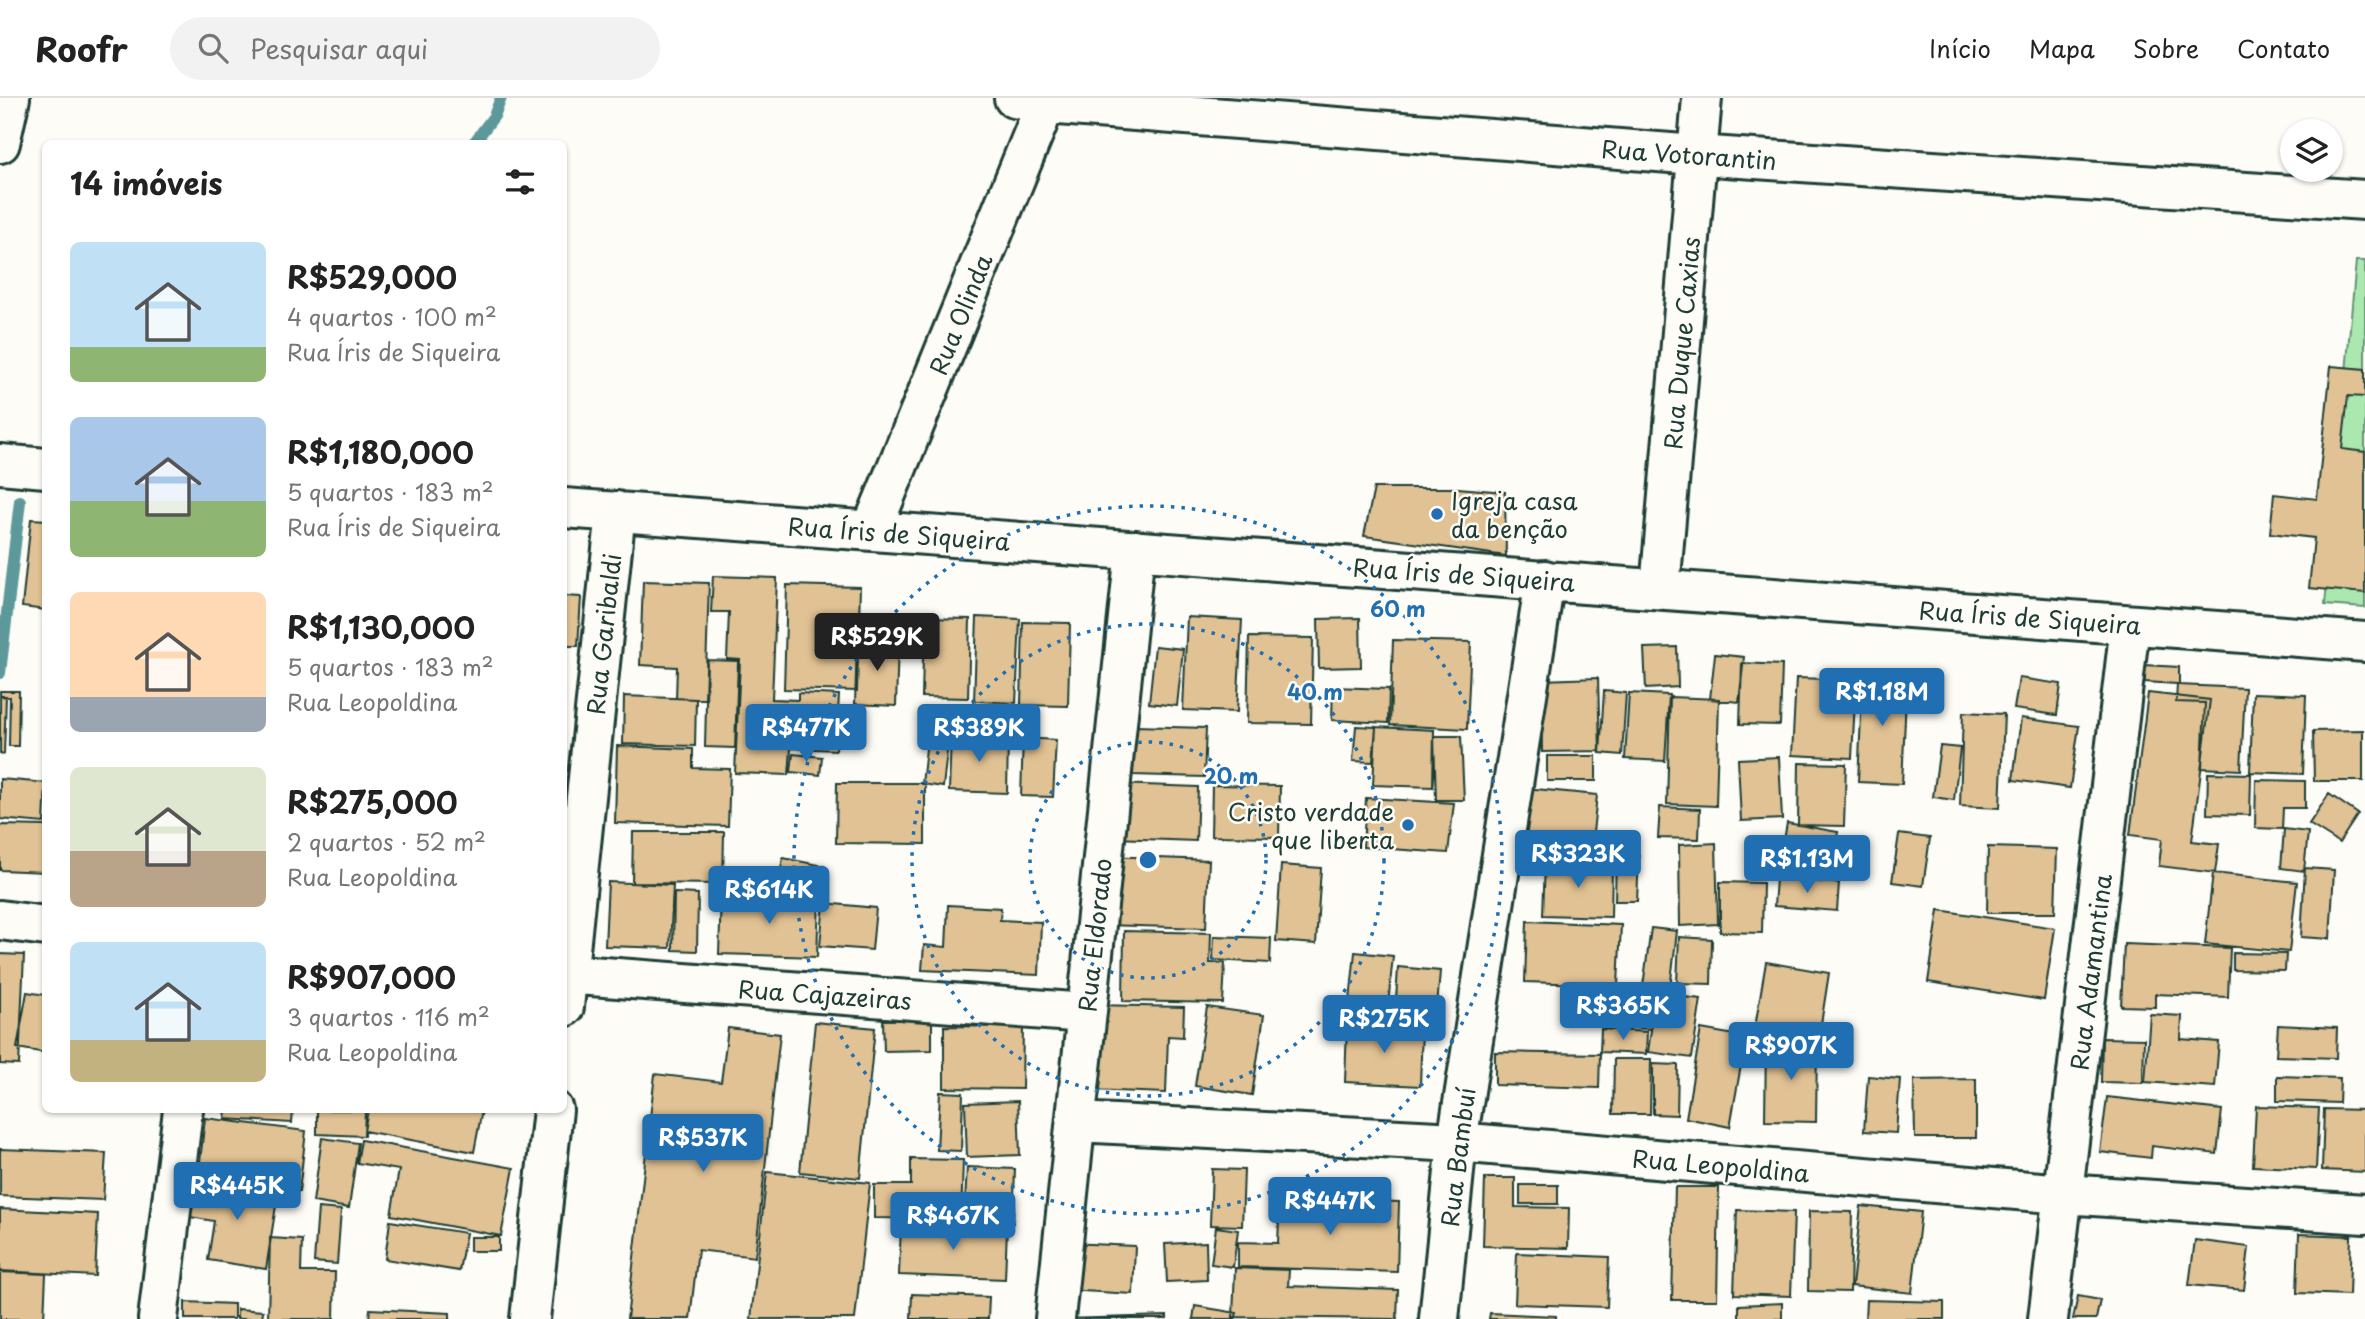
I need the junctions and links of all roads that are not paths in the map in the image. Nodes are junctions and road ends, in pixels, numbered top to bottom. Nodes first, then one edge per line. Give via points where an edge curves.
1 (10, 98) edge
2 (1702, 98) edge
3 (1036, 100) edge
4 (0, 143) edge
5 (1696, 155) junction
6 (2365, 200) edge
7 (0, 464) edge
8 (42, 468) edge
9 (567, 508) edge
10 (616, 511) junction
11 (871, 531) junction
12 (1135, 550) junction
13 (1545, 580) junction
14 (1660, 589) junction
15 (2130, 625) junction
16 (2365, 642) edge
17 (0, 920) edge
18 (42, 925) edge
19 (567, 966) edge
20 (567, 985) edge
21 (1086, 1013) junction
22 (183, 1113) edge
23 (553, 1113) edge
24 (1077, 1122) junction
25 (1457, 1142) junction
26 (2064, 1194) junction
27 (2365, 1214) edge
28 (158, 1319) edge
29 (530, 1319) edge
30 (1055, 1319) edge
31 (1438, 1319) edge
32 (2048, 1319) edge

1 - 4 street
2 - 5 street, Rua Duque Caxias
3 - 5 street, Rua Votorantin
3 - 11 street, Rua Olinda
5 - 6 street, Rua Votorantin
5 - 14 street, Rua Duque Caxias
7 - 8 street
9 - 10 street, Rua Íris de Siqueira
10 - 11 street, Rua Íris de Siqueira
10 - 19 street, Rua Garibaldi
11 - 12 street, Rua Íris de Siqueira
12 - 13 street, Rua Íris de Siqueira
12 - 21 street, Rua Eldorado
13 - 14 street, Rua Íris de Siqueira
13 - 25 street, Rua Bambuí
14 - 15 street, Rua Íris de Siqueira
15 - 16 street, Rua Íris de Siqueira
15 - 26 street, Rua Adamantina
17 - 18 street
20 - 21 street, Rua Cajazeiras
21 - 24 street, Rua Eldorado
22 - 28 street
23 - 29 street
24 - 25 street, Rua Leopoldina
24 - 30 street, Rua Eldorado
25 - 26 street, Rua Leopoldina
25 - 31 street, Rua Bambuí
26 - 27 street, Rua Leopoldina
26 - 32 street, Rua Adamantina

